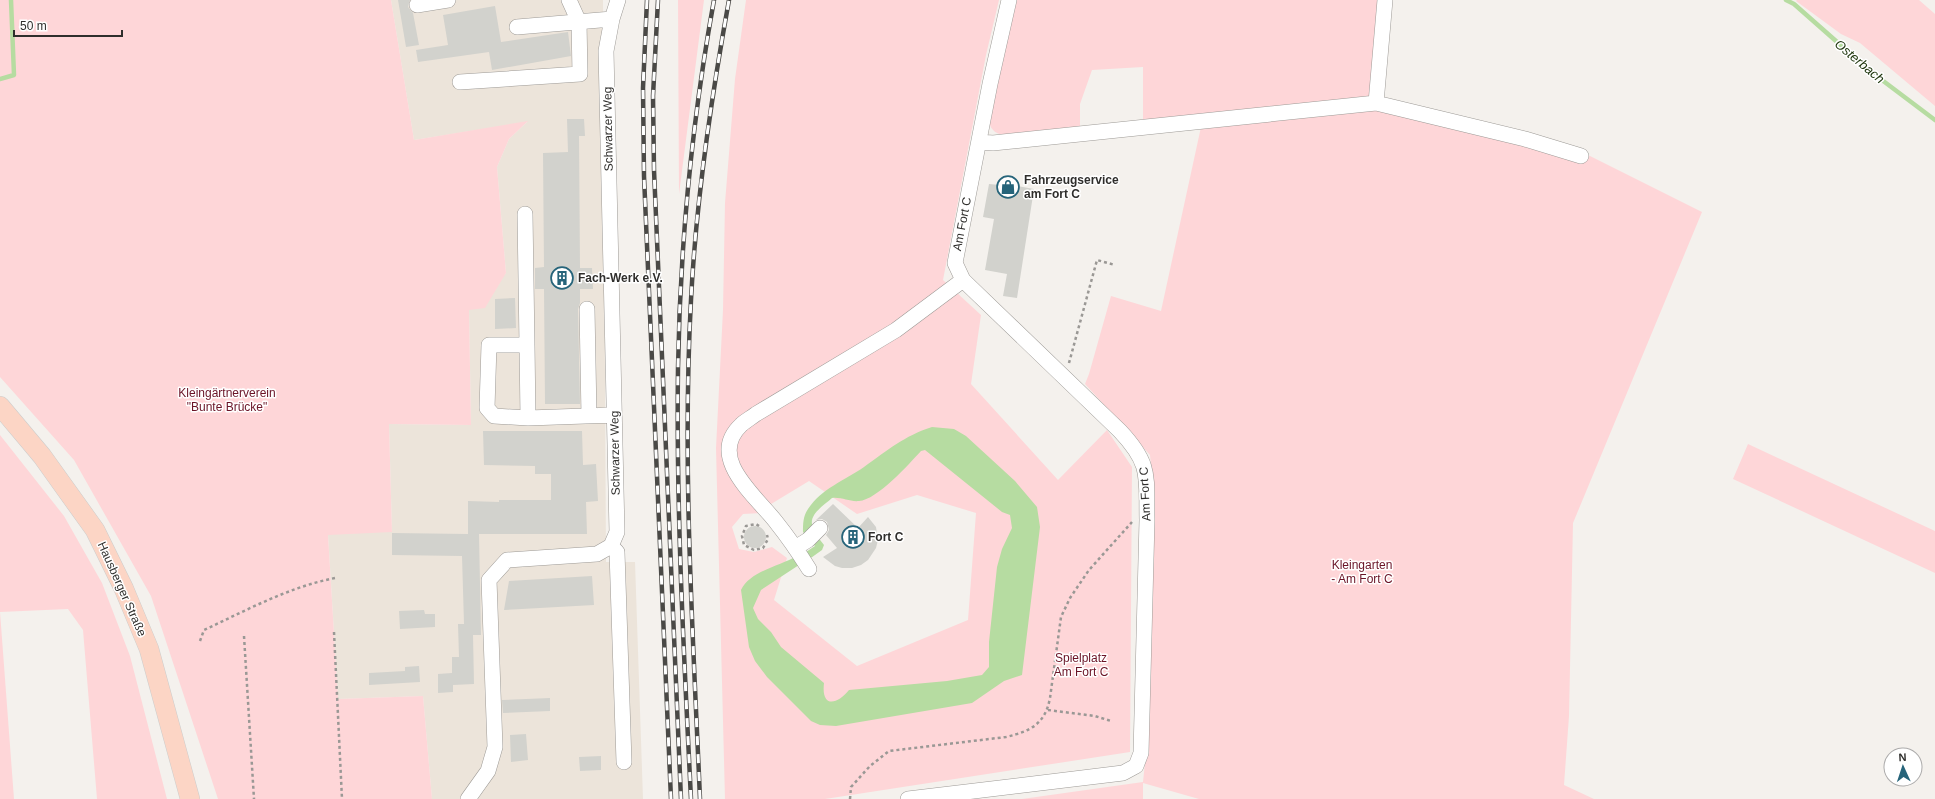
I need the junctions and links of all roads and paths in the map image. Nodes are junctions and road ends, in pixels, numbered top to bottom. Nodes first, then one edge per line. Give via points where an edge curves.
1 (448, 0) edge
2 (569, 0) edge
3 (618, 0) edge
4 (1009, 0) edge
5 (1385, 0) edge
6 (418, 5) dead end
7 (612, 19) junction
8 (579, 22) junction
9 (517, 27) dead end
10 (460, 82) dead end
11 (1376, 103) junction
12 (979, 142) junction
13 (1581, 156) dead end
14 (525, 214) dead end
15 (1115, 265) dead end
16 (963, 280) junction
17 (587, 309) dead end
18 (527, 345) junction
19 (1062, 374) junction
20 (0, 406) edge
21 (614, 415) junction
22 (589, 416) junction
23 (528, 418) junction
24 (1147, 516) junction
25 (771, 526) junction
26 (820, 528) dead end
27 (611, 546) junction
28 (800, 547) junction
29 (809, 569) dead end
30 (335, 578) dead end
31 (334, 632) dead end
32 (244, 636) dead end
33 (200, 641) dead end
34 (1048, 710) junction
35 (1111, 721) dead end
36 (624, 762) dead end
37 (190, 799) edge
38 (254, 799) edge
39 (342, 799) edge
40 (468, 799) edge
41 (850, 799) edge
42 (908, 799) edge

1 - 6 street
2 - 8 street
3 - 7 street, Schwarzer Weg
4 - 12 street, Am Fort C
5 - 11 street
7 - 8 street
7 - 21 street, Schwarzer Weg via 606,52
8 - 9 street
8 - 10 street via 580,74
11 - 12 street via 993,143
11 - 13 street via 1525,139
12 - 16 street, Am Fort C via 955,262
14 - 18 street
15 - 19 path via 1097,260 1068,370
16 - 19 street, Am Fort C
16 - 25 street via 896,330 741,425 734,433 730,445 732,467
17 - 22 street
18 - 23 street
18 - 23 street via 489,345 488,408 494,416
19 - 24 street, Am Fort C via 1120,431 1139,454 1146,474
20 - 37 main road, Hausberger Straße via 42,456 95,530 124,589 149,649
21 - 22 street
21 - 27 street, Schwarzer Weg via 617,532
22 - 23 street
24 - 34 path via 1136,517 1126,527 1089,570 1070,598 1061,617
24 - 42 street, Am Fort C via 1141,753 1136,766 1123,773
25 - 25 path via 746,526 742,536 744,545 754,550 763,548
25 - 28 street
26 - 28 street
27 - 36 street via 617,552
27 - 40 street via 597,554 507,560 489,580 495,748 488,771
28 - 29 street
30 - 33 path via 314,582 275,597 204,630
31 - 39 path
32 - 38 path
34 - 35 path via 1095,716
34 - 41 path via 1040,721 1021,733 1006,737 889,751 870,766 851,787

